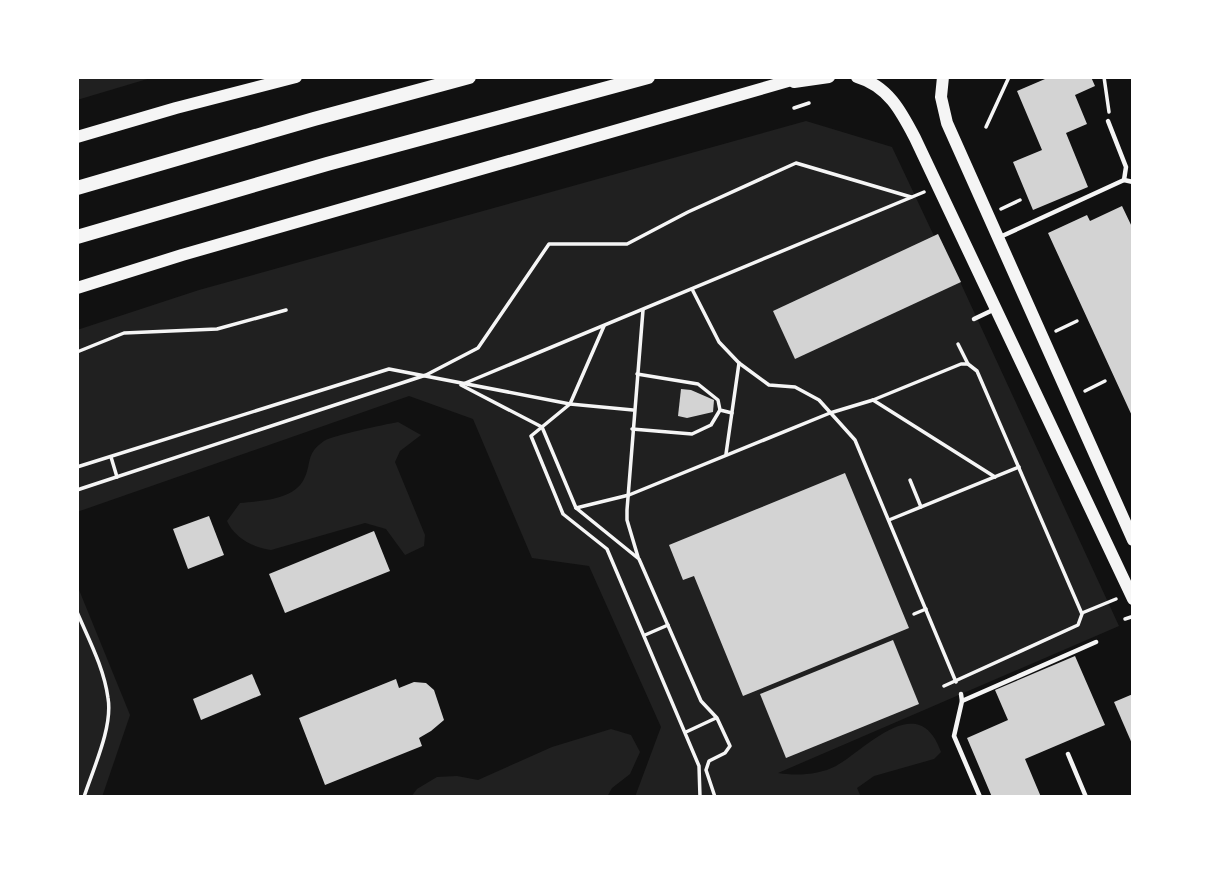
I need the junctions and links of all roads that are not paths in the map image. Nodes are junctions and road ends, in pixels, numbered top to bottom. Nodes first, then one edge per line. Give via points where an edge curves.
1 (296, 77) edge
2 (469, 77) edge
3 (648, 77) edge
4 (802, 77) edge
5 (829, 77) edge
6 (857, 77) edge
7 (943, 77) edge
8 (780, 84) junction
9 (1108, 121) road end
10 (77, 137) edge
11 (1124, 180) junction
12 (1133, 182) edge
13 (77, 188) edge
14 (77, 237) edge
15 (999, 237) junction
16 (77, 288) edge
17 (997, 309) junction
18 (974, 319) dead end
19 (1133, 540) edge
20 (1129, 578) edge
21 (1133, 600) edge
22 (1096, 642) dead end
23 (961, 694) road end
24 (962, 701) junction
25 (1068, 754) dead end
26 (980, 797) edge
27 (1086, 797) edge

1 - 10 main road
2 - 13 main road
3 - 14 main road
4 - 8 main road
5 - 8 main road
6 - 17 main road via 879,86 900,110
7 - 15 main road via 941,97 947,123
8 - 16 main road
9 - 11 lane via 1126,167
11 - 12 lane
11 - 15 lane
15 - 19 main road
17 - 18 lane
17 - 20 main road
20 - 21 main road
22 - 24 lane
23 - 24 lane
24 - 26 lane via 954,736
25 - 27 lane

